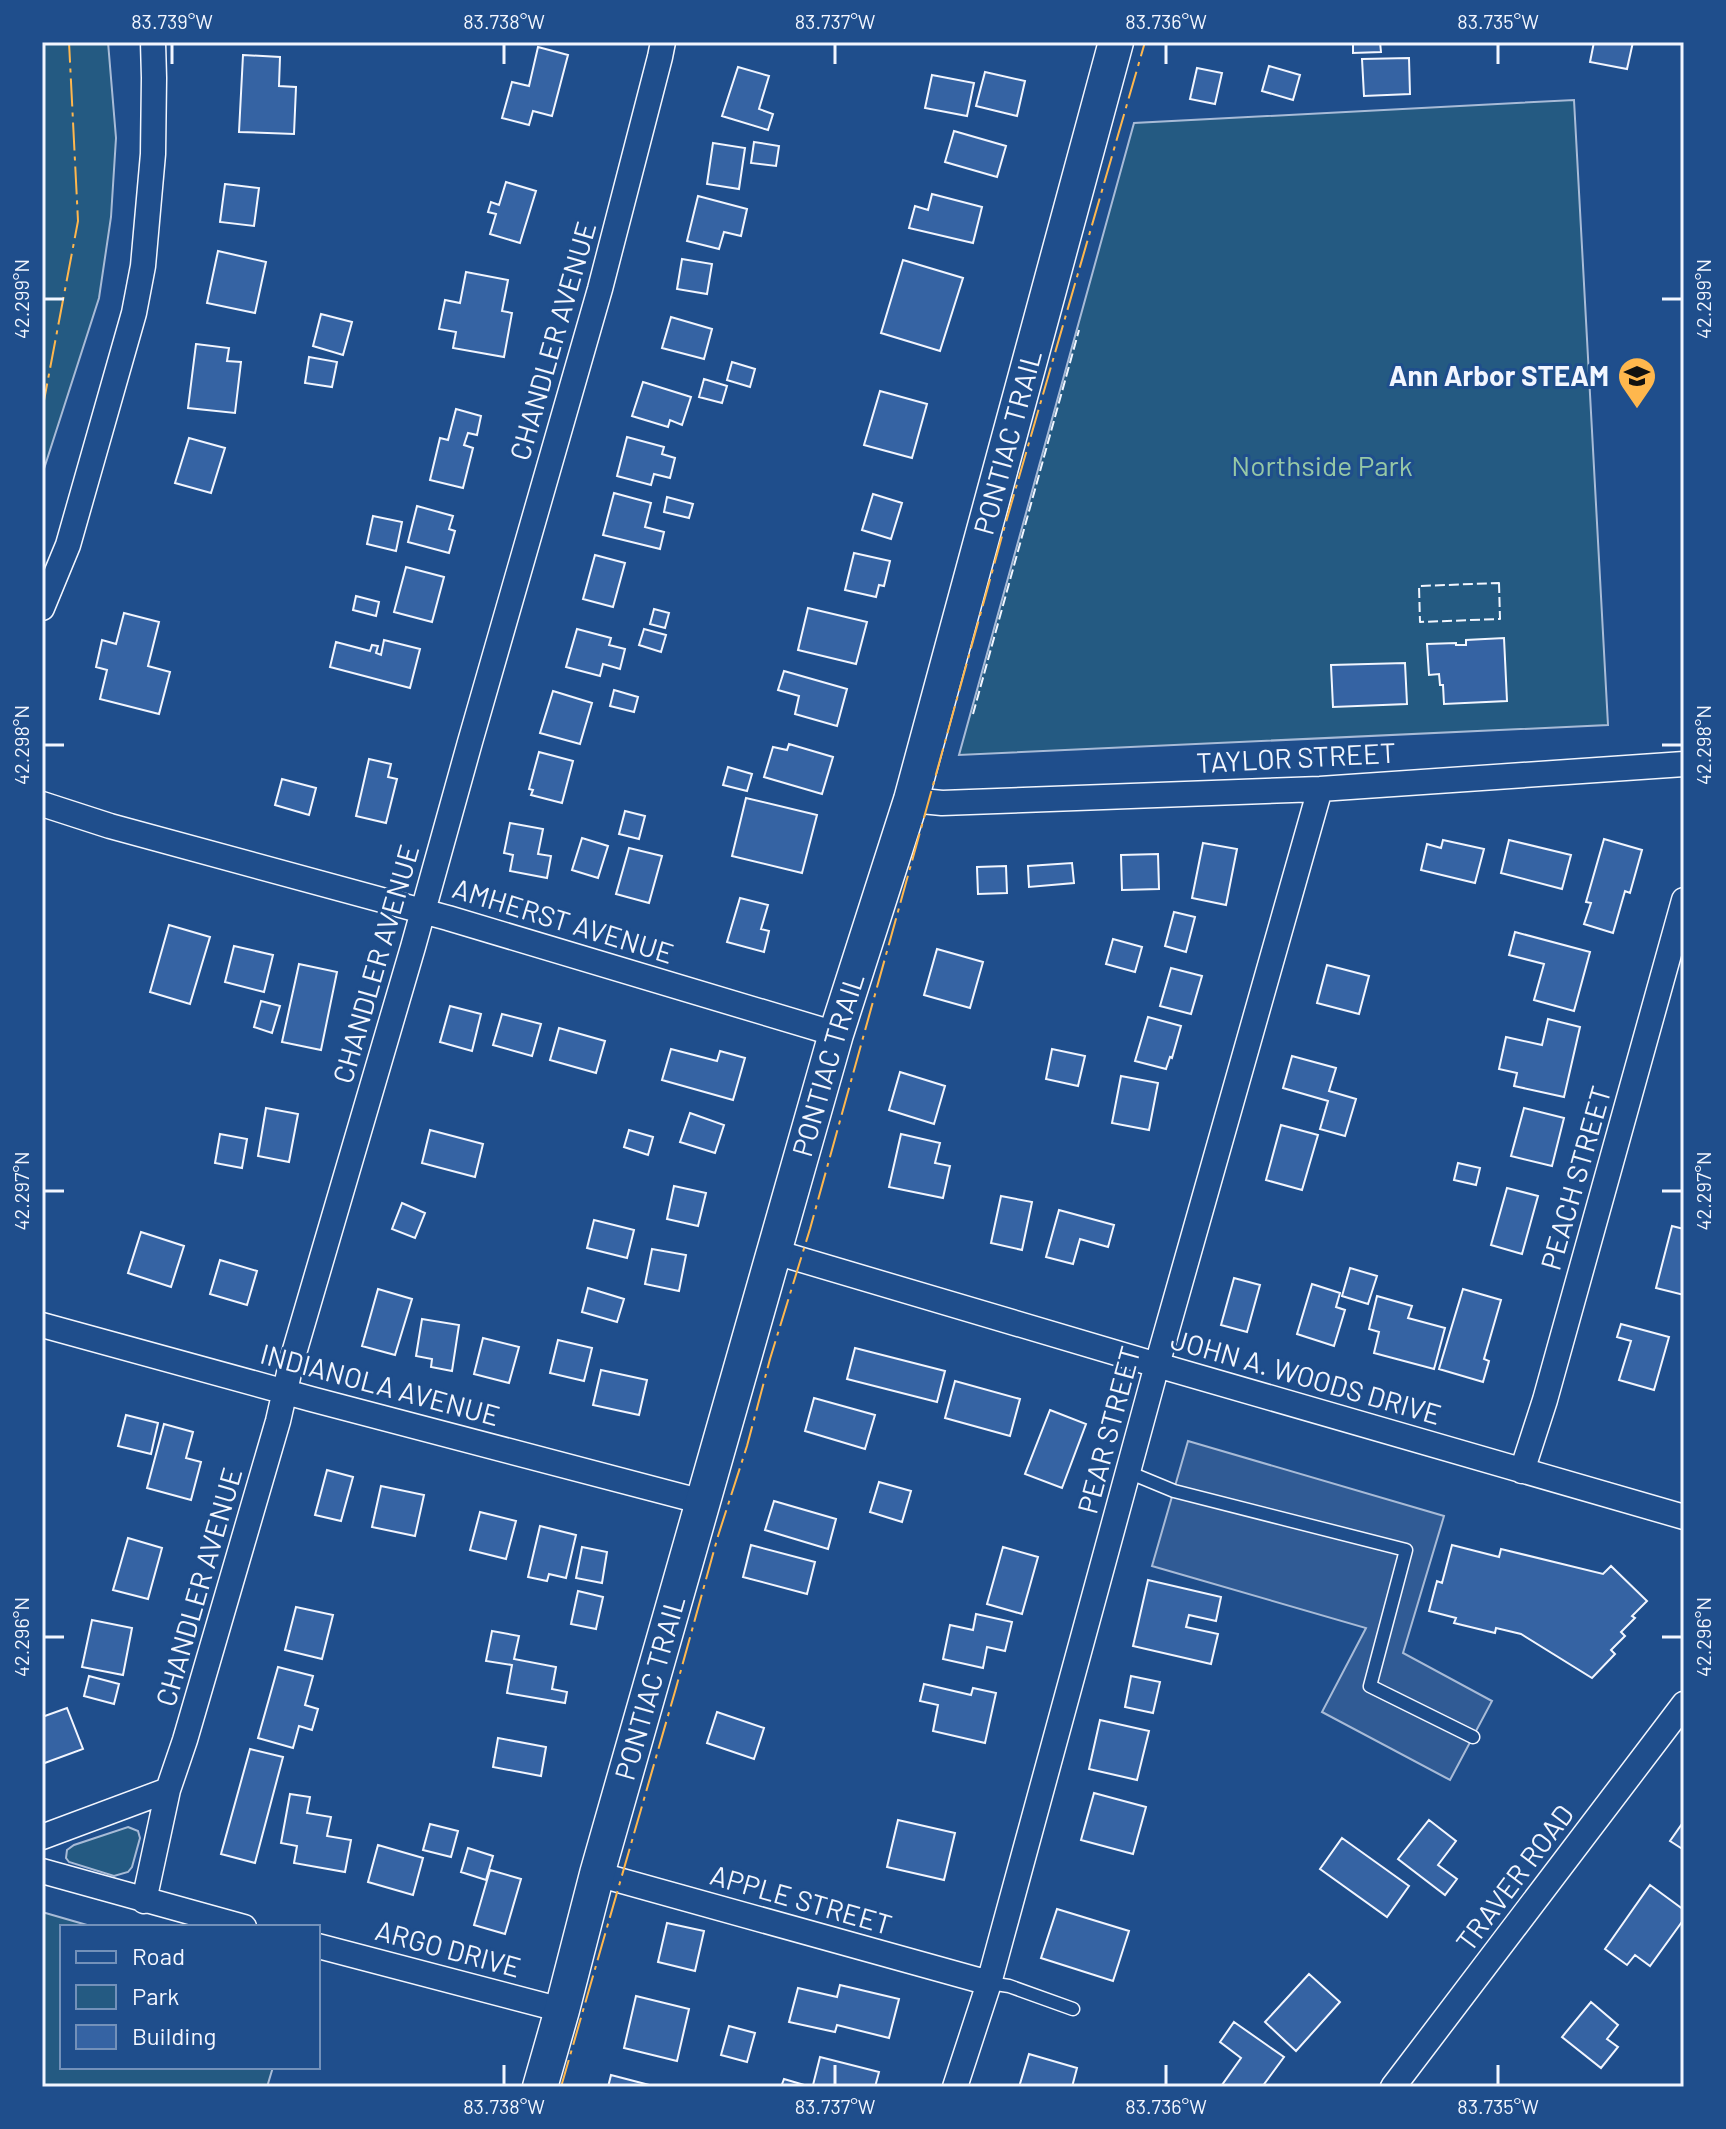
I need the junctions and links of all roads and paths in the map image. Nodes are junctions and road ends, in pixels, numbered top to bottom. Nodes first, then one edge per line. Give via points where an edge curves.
1 (153, 42) edge
2 (663, 42) edge
3 (1116, 42) edge
4 (42, 608) edge
5 (1684, 764) edge
6 (1320, 789) junction
7 (911, 800) junction
8 (42, 804) edge
9 (1684, 900) edge
10 (423, 911) junction
11 (836, 1034) junction
12 (775, 1252) junction
13 (42, 1325) edge
14 (1157, 1365) junction
15 (284, 1391) junction
16 (1522, 1471) junction
17 (1128, 1472) junction
18 (703, 1502) junction
19 (1684, 1517) edge
20 (1684, 1704) edge
21 (1473, 1737) dead end
22 (168, 1790) junction
23 (42, 1837) edge
24 (42, 1871) edge
25 (597, 1874) junction
26 (144, 1901) junction
27 (236, 1925) edge
28 (320, 1947) edge
29 (989, 1983) junction
30 (1073, 2009) dead end
31 (562, 2010) junction
32 (540, 2087) edge
33 (955, 2087) edge
34 (1393, 2087) edge

1 - 4 street via 153,154 134,313 68,545
2 - 10 street, CHANDLER AVENUE via 600,289
3 - 7 main road, PONTIAC TRAIL
5 - 6 street, TAYLOR STREET
6 - 7 street, TAYLOR STREET via 957,803
6 - 14 street, PEAR STREET
7 - 11 main road, PONTIAC TRAIL
8 - 10 street, AMHERST AVENUE
9 - 16 street, PEACH STREET
10 - 11 street, AMHERST AVENUE
10 - 15 street, CHANDLER AVENUE
11 - 12 main road, PONTIAC TRAIL
12 - 14 street, JOHN A. WOODS DRIVE
12 - 18 main road, PONTIAC TRAIL
13 - 15 street, INDIANOLA AVENUE
14 - 16 street, JOHN A. WOODS DRIVE
14 - 17 street, PEAR STREET
15 - 18 street, INDIANOLA AVENUE
15 - 22 street, CHANDLER AVENUE
16 - 19 street, JOHN A. WOODS DRIVE
17 - 21 lane via 1174,1491 1406,1550 1370,1686
17 - 29 street, PEAR STREET
18 - 25 main road, PONTIAC TRAIL
20 - 34 street, TRAVER ROAD
22 - 23 street
22 - 26 street, CHANDLER AVENUE
24 - 26 street
25 - 29 street, APPLE STREET
25 - 31 main road, PONTIAC TRAIL
26 - 27 street
28 - 31 street, ARGO DRIVE
29 - 30 lane
29 - 33 street, PEAR STREET
31 - 32 main road, PONTIAC TRAIL

